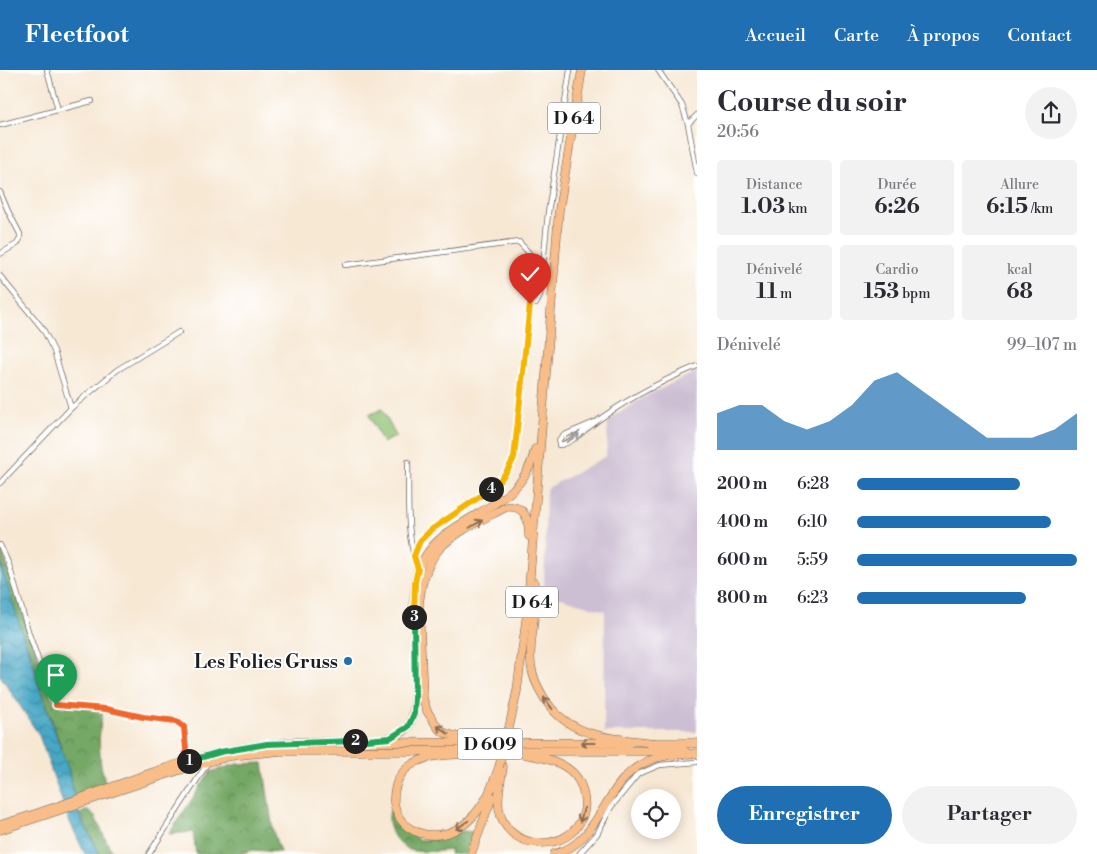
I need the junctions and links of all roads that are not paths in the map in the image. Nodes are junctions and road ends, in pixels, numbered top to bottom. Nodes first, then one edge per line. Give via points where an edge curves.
1 (47, 70) edge
2 (570, 70) edge
3 (582, 70) edge
4 (658, 70) edge
5 (92, 101) dead end
6 (58, 110) junction
7 (697, 115) edge
8 (688, 124) junction
9 (0, 125) edge
10 (566, 166) junction
11 (697, 173) edge
12 (0, 192) edge
13 (0, 254) edge
14 (345, 265) dead end
15 (0, 276) edge
16 (530, 304) junction
17 (179, 332) dead end
18 (697, 366) edge
19 (545, 376) junction
20 (71, 408) junction
21 (595, 422) junction
22 (408, 462) dead end
23 (0, 484) edge
24 (0, 545) edge
25 (414, 556) junction
26 (428, 566) junction
27 (418, 569) junction
28 (535, 583) junction
29 (422, 584) junction
30 (527, 613) junction
31 (511, 728) junction
32 (326, 742) junction
33 (654, 743) junction
34 (488, 744) junction
35 (697, 744) edge
36 (505, 751) junction
37 (220, 752) junction
38 (697, 752) edge
39 (209, 762) junction
40 (697, 762) edge
41 (188, 764) junction
42 (501, 767) junction
43 (492, 787) junction
44 (55, 810) junction
45 (0, 825) edge
46 (0, 830) edge
47 (150, 854) edge
48 (469, 854) edge
49 (554, 854) edge
50 (579, 854) edge

1 - 6 street
2 - 16 street via 548,213 540,296 536,304
3 - 10 main road, D 64
4 - 8 street via 682,105
5 - 6 street
6 - 9 street
7 - 8 street
8 - 11 street
10 - 19 main road, D 64 via 559,210
10 - 28 main road, D 64
12 - 13 street via 20,239
14 - 16 street via 520,242 529,253
15 - 20 street via 42,329 54,351
16 - 25 street via 514,458 500,482 431,530 420,541
17 - 20 street via 117,370
18 - 21 street via 650,387
19 - 27 main road via 533,459 518,486 451,530 426,553
19 - 30 main road, D 64
20 - 23 street
21 -> 21 street via 562,436 559,445 573,439
22 - 25 street
24 - 41 street via 53,702 56,705 106,709 176,721 186,732
25 - 27 street
26 - 27 street
26 - 29 main road
26 -> 30 main road via 453,538 506,507 515,506 526,516 529,528
27 - 29 street
27 - 32 main road via 414,605 414,714 408,727 390,738
28 - 31 main road, D 64 via 523,680
33 -> 28 main road via 592,734 572,726 546,702 530,662
34 -> 29 main road via 445,733 427,711 422,684 419,603
30 - 31 main road, D 64
31 - 42 main road, D 64, bridge
32 - 34 main road, D 609
32 - 37 main road, D 609 via 267,744
33 -> 34 main road, D 609
33 - 35 main road, D 609
36 - 38 main road, D 609
36 - 39 main road, D 609 via 280,751
36 -> 42 main road via 542,757 568,768 577,778 585,802 579,826 558,843 541,846 517,838 509,830 499,808
43 -> 36 main road via 484,802 462,826 438,836 416,833 406,826 394,803 398,779 416,762 442,755
37 - 39 street
37 - 41 main road, D 609
38 - 49 main road via 661,756 642,763 624,779 575,846
39 - 41 main road, D 609
39 - 47 street
40 - 50 street via 660,765 638,774 611,807 597,834
41 - 44 main road, D 609
42 - 43 main road, D 64
42 - 48 main road, D 64
43 - 48 main road, D 64
44 - 45 main road, D 609
44 - 46 main road, D 609

